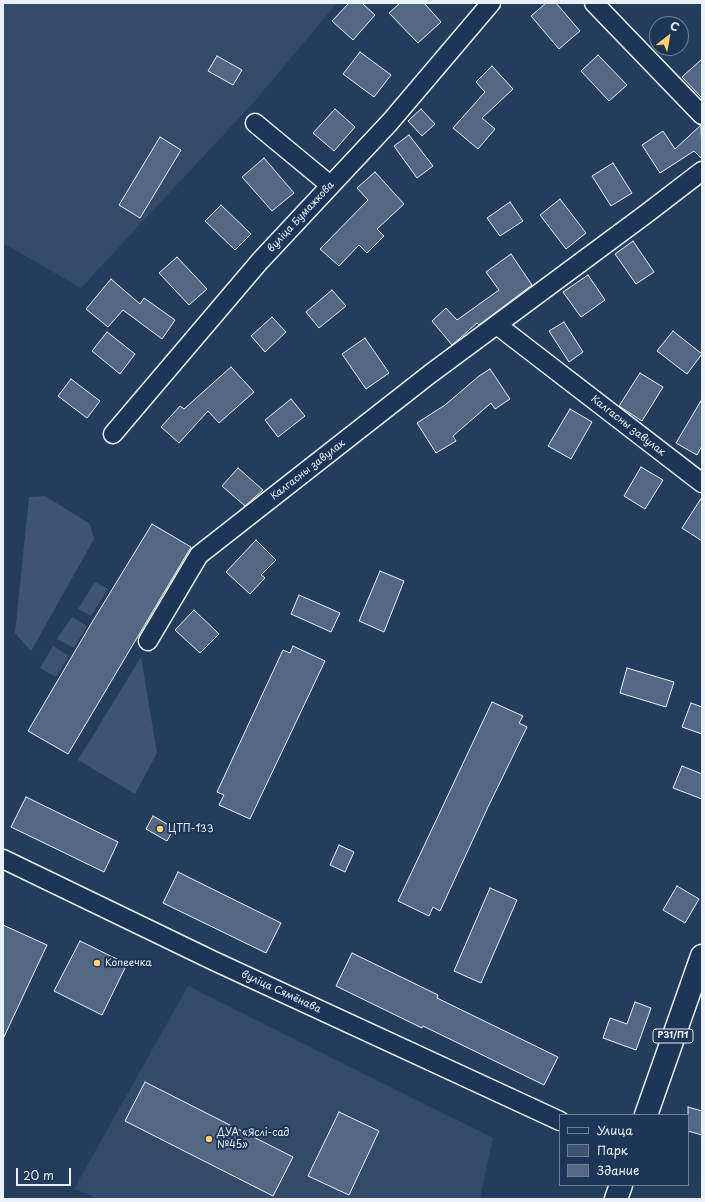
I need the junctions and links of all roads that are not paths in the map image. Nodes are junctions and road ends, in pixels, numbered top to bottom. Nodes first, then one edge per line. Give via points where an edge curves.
1 (491, 3) edge
2 (594, 3) edge
3 (702, 115) edge
4 (255, 123) dead end
5 (702, 171) edge
6 (330, 185) junction
7 (497, 325) junction
8 (113, 434) dead end
9 (702, 483) edge
10 (148, 641) dead end
11 (3, 859) edge
12 (702, 956) edge
13 (646, 1114) edge
14 (559, 1121) edge
15 (621, 1186) edge
16 (616, 1199) edge

1 - 6 street, вуліца Бумажкова via 390,122
2 - 3 street
4 - 6 street
5 - 7 street, Калгасны завулак
6 - 8 street, вуліца Бумажкова via 260,261
7 - 9 street, Калгасны завулак
7 - 10 street, Калгасны завулак via 430,374 199,555
11 - 14 street, вуліца Сямёнава via 214,961
12 - 13 main road, Р31/П1
15 - 16 main road

